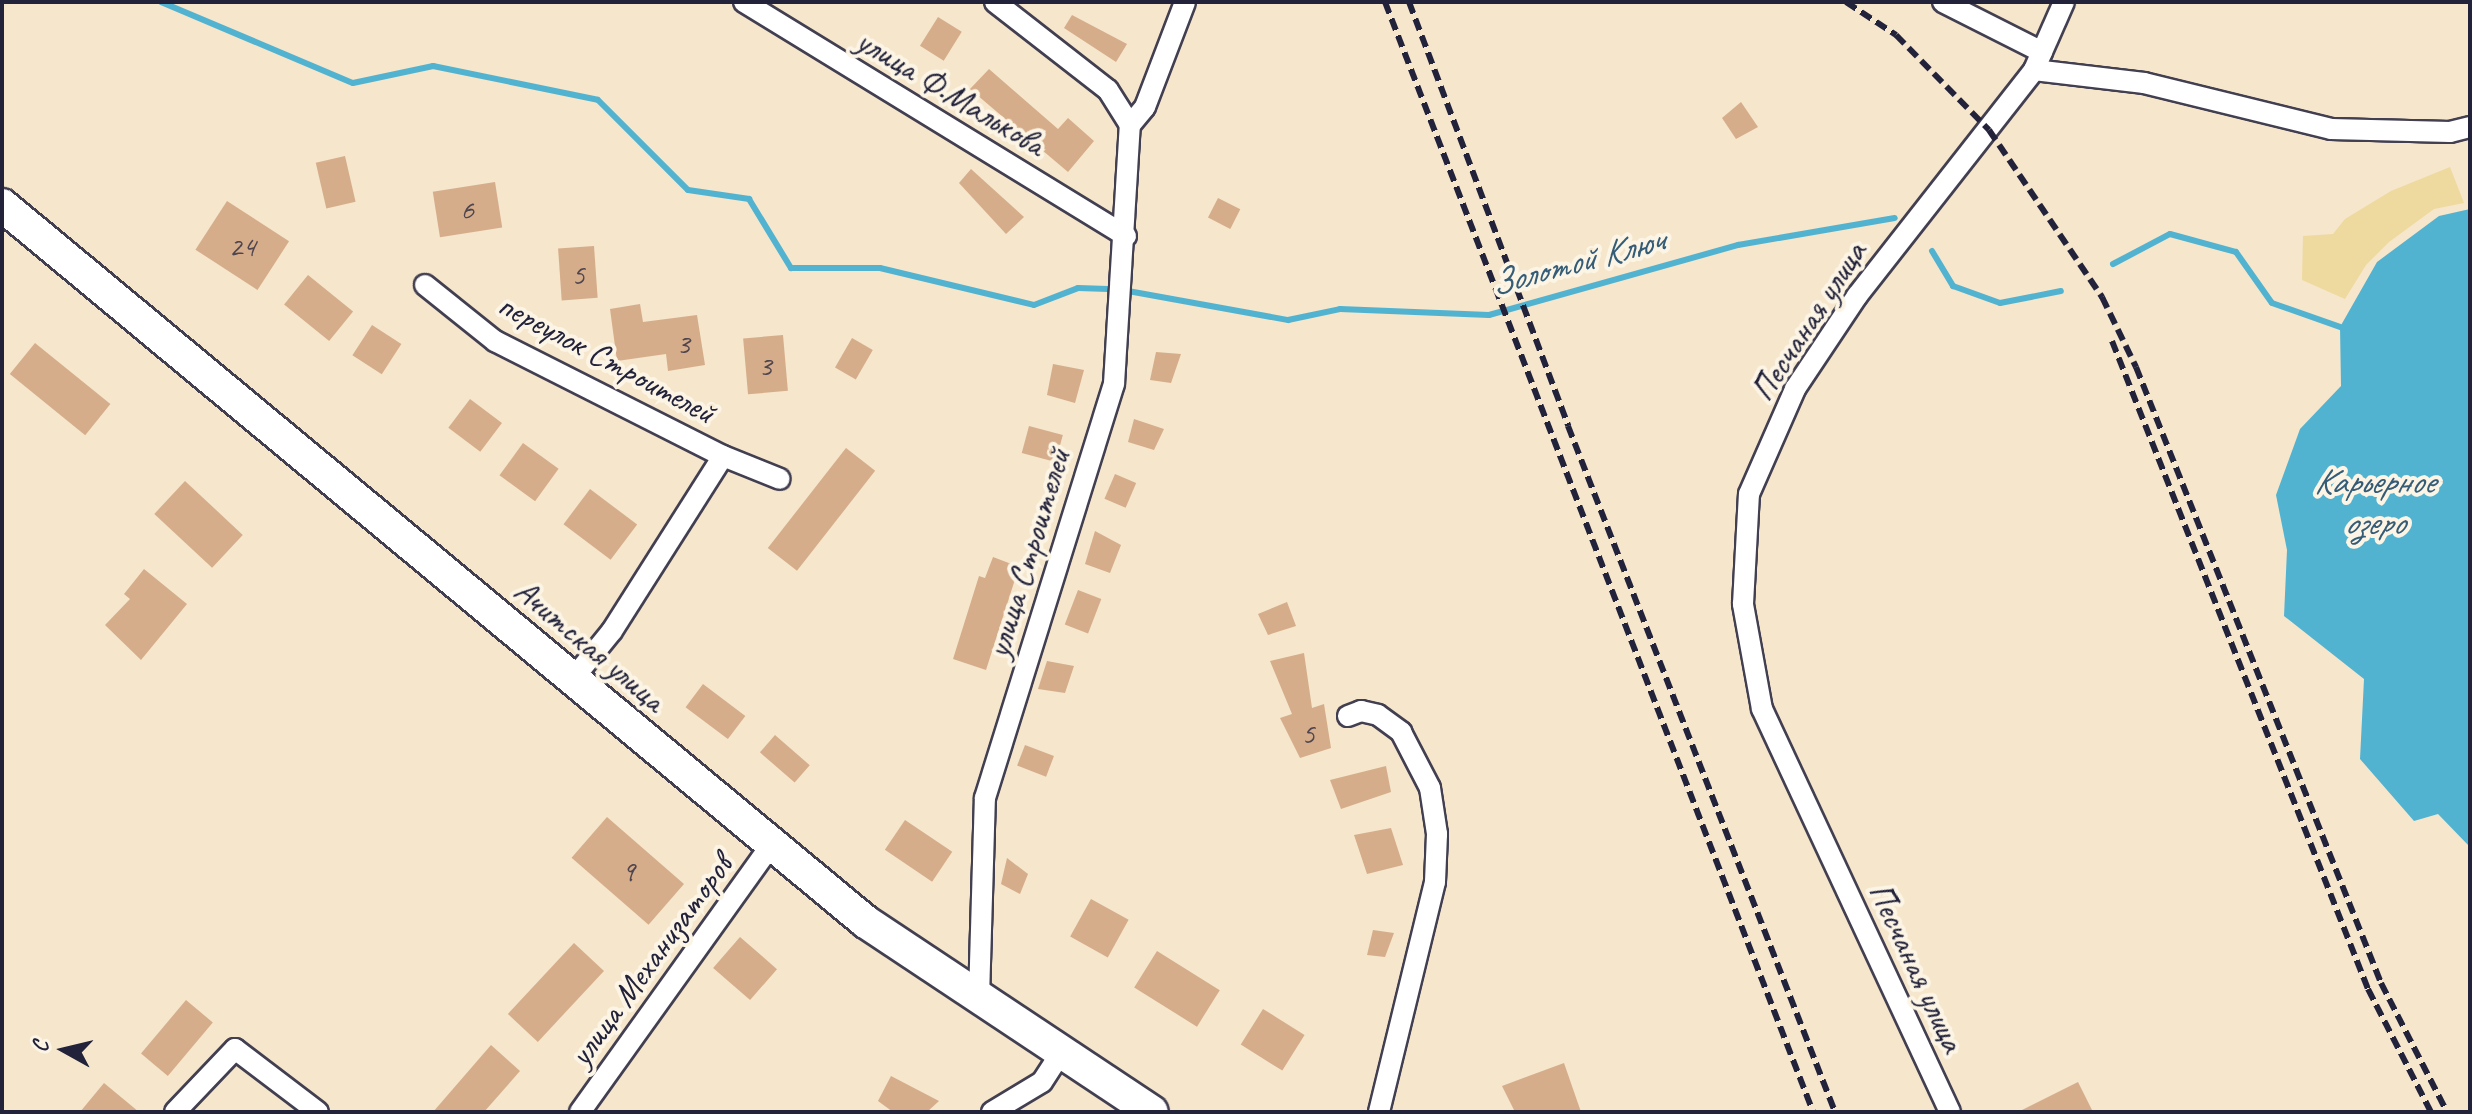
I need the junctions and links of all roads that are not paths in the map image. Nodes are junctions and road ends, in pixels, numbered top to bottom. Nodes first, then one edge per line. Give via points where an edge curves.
1 (744, 2) edge
2 (995, 2) edge
3 (1185, 2) edge
4 (1943, 2) edge
5 (2064, 2) edge
6 (2038, 61) junction
7 (1130, 125) junction
8 (2470, 127) edge
9 (2, 205) edge
10 (1126, 236) junction
11 (425, 285) dead end
12 (723, 456) junction
13 (780, 479) dead end
14 (572, 680) junction
15 (1348, 716) dead end
16 (771, 845) junction
17 (979, 997) junction
18 (1061, 1053) junction
19 (175, 1112) edge
20 (318, 1112) edge
21 (580, 1112) edge
22 (992, 1112) edge
23 (1152, 1112) edge
24 (1379, 1112) edge
25 (1950, 1112) edge

1 - 10 street, улица Ф.Малькова
2 - 7 street via 1108,90
3 - 7 street via 1145,107
4 - 6 street
5 - 6 street, Песчаная улица
6 - 8 street via 2331,129 2450,132
6 - 25 street, Песчаная улица via 1857,296 1795,389 1749,494 1743,604 1762,709
7 - 10 street, улица Строителей
9 - 14 main road, Ачитская улица
10 - 17 street, улица Строителей via 1114,384 985,798
11 - 12 street, переулок Строителей via 495,341
12 - 13 street, переулок Строителей
12 - 14 street, переулок Строителей via 612,631
14 - 16 main road, Ачитская улица
15 - 24 street via 1361,711 1378,715 1401,732 1430,788 1437,834 1435,882
16 - 17 main road, Ачитская улица via 866,922
16 - 21 street, улица Механизаторов
17 - 18 main road, Ачитская улица
18 - 22 street via 1042,1082
18 - 23 main road, Ачитская улица
19 - 20 street via 235,1049

